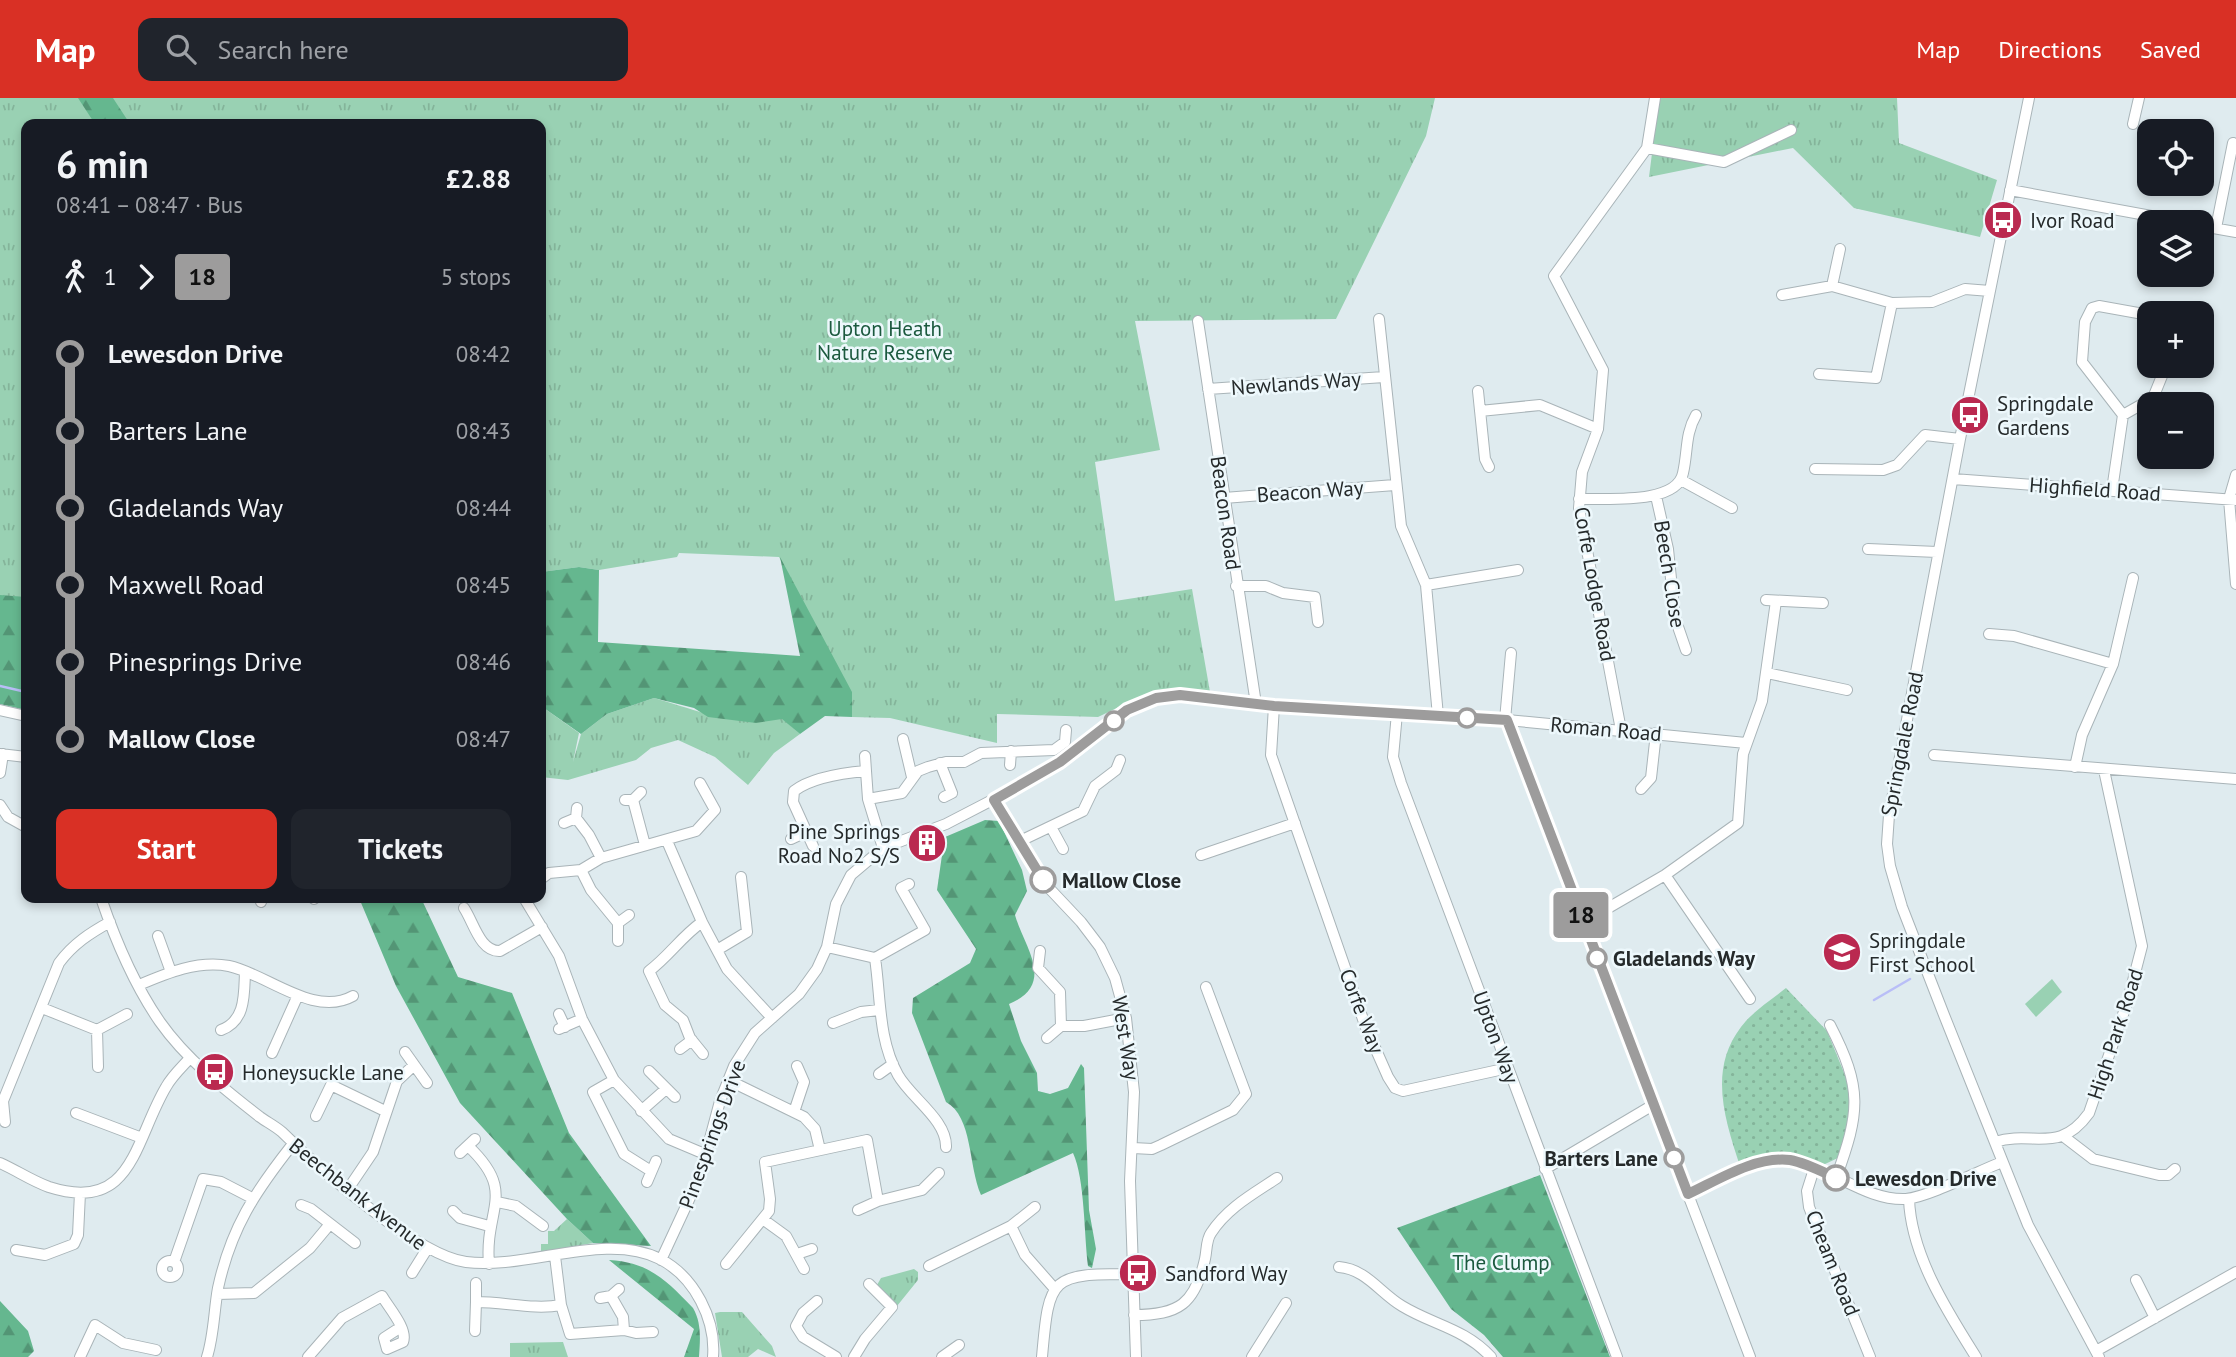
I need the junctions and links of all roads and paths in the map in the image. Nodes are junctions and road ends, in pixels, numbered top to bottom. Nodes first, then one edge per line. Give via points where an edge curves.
1 (1655, 98) edge
2 (2029, 98) edge
3 (2139, 98) edge
4 (2133, 124) dead end
5 (1791, 130) dead end
6 (2233, 143) dead end
7 (1647, 148) junction
8 (2010, 190) junction
9 (2137, 213) edge
10 (2216, 228) joint
11 (2236, 232) edge
12 (1840, 249) dead end
13 (1832, 286) junction
14 (1990, 291) junction
15 (1782, 295) dead end
16 (1892, 303) junction
17 (2137, 313) edge
18 (1379, 319) dead end
19 (1198, 321) dead end
20 (1819, 374) dead end
21 (1384, 377) junction
22 (2161, 378) edge
23 (1208, 389) junction
24 (1478, 391) dead end
25 (1480, 411) junction
26 (1696, 415) dead end
27 (2123, 415) junction
28 (1598, 429) junction
29 (1959, 439) junction
30 (1489, 467) dead end
31 (1815, 469) dead end
32 (2236, 475) edge
33 (1953, 479) junction
34 (1681, 480) junction
35 (1395, 485) junction
36 (2112, 489) junction
37 (1656, 496) junction
38 (1224, 498) junction
39 (1579, 499) junction
40 (2232, 500) edge
41 (1732, 508) dead end
42 (1868, 549) dead end
43 (1937, 552) junction
44 (1518, 570) dead end
45 (2133, 578) dead end
46 (2236, 583) edge
47 (1426, 584) junction
48 (1236, 586) junction
49 (1823, 604) dead end
50 (1318, 622) dead end
51 (1989, 634) dead end
52 (1686, 650) dead end
53 (1511, 653) dead end
54 (2113, 664) junction
55 (1768, 673) junction
56 (1847, 690) dead end
57 (1256, 704) junction
58 (1274, 706) junction
59 (0, 710) edge
60 (1396, 713) junction
61 (21, 715) edge
62 (1438, 716) junction
63 (1506, 720) junction
64 (1066, 730) dead end
65 (1621, 730) junction
66 (1656, 733) junction
67 (904, 739) dead end
68 (1745, 743) junction
69 (1011, 751) junction
70 (2, 754) edge
71 (1934, 755) dead end
72 (21, 756) edge
73 (865, 756) dead end
74 (940, 763) junction
75 (1010, 765) dead end
76 (2075, 767) junction
77 (2104, 769) junction
78 (866, 771) junction
79 (0, 772) edge
80 (912, 777) junction
81 (1126, 779) dead end
82 (2236, 779) edge
83 (700, 783) dead end
84 (1641, 789) dead end
85 (633, 797) dead end
86 (944, 797) dead end
87 (868, 799) junction
88 (994, 800) junction
89 (0, 805) edge
90 (564, 823) dead end
91 (1295, 823) junction
92 (21, 824) edge
93 (1051, 827) junction
94 (806, 832) junction
95 (791, 839) dead end
96 (667, 841) junction
97 (1018, 842) junction
98 (645, 845) junction
99 (813, 846) dead end
100 (883, 848) junction
101 (1063, 849) dead end
102 (1201, 855) dead end
103 (601, 858) junction
104 (581, 870) junction
105 (546, 875) edge
106 (1665, 875) junction
107 (741, 877) dead end
108 (901, 888) dead end
109 (741, 893) junction
110 (729, 897) dead end
111 (103, 903) edge
112 (527, 903) edge
113 (482, 912) dead end
114 (629, 915) dead end
115 (110, 922) junction
116 (702, 922) junction
117 (1584, 922) junction
118 (618, 923) junction
119 (542, 927) junction
120 (925, 930) junction
121 (158, 936) dead end
122 (618, 941) dead end
123 (932, 942) dead end
124 (827, 947) junction
125 (717, 950) junction
126 (1040, 951) dead end
127 (875, 958) junction
128 (171, 972) junction
129 (245, 972) junction
130 (139, 985) junction
131 (1206, 987) dead end
132 (298, 995) junction
133 (1751, 999) dead end
134 (348, 1002) dead end
135 (42, 1008) junction
136 (879, 1010) junction
137 (127, 1014) dead end
138 (559, 1014) dead end
139 (772, 1018) junction
140 (1126, 1018) junction
141 (582, 1019) junction
142 (833, 1023) dead end
143 (1830, 1025) dead end
144 (1061, 1026) junction
145 (97, 1030) junction
146 (221, 1030) dead end
147 (1048, 1038) dead end
148 (692, 1040) junction
149 (680, 1049) dead end
150 (405, 1052) dead end
151 (272, 1053) dead end
152 (703, 1054) dead end
153 (191, 1058) junction
154 (893, 1064) junction
155 (413, 1066) junction
156 (797, 1066) dead end
157 (98, 1067) dead end
158 (1508, 1068) junction
159 (649, 1070) dead end
160 (879, 1074) dead end
161 (614, 1080) junction
162 (728, 1080) junction
163 (427, 1083) dead end
164 (666, 1089) junction
165 (675, 1097) dead end
166 (1653, 1105) junction
167 (385, 1111) junction
168 (641, 1111) junction
169 (794, 1112) junction
170 (76, 1113) dead end
171 (316, 1116) dead end
172 (5, 1122) dead end
173 (959, 1135) dead end
174 (2063, 1136) junction
175 (142, 1138) junction
176 (1995, 1142) junction
177 (292, 1145) junction
178 (467, 1146) dead end
179 (1133, 1148) junction
180 (820, 1150) junction
181 (707, 1156) junction
182 (2002, 1161) junction
183 (0, 1163) edge
184 (1545, 1169) junction
185 (1814, 1169) junction
186 (2175, 1169) dead end
187 (651, 1171) dead end
188 (939, 1173) dead end
189 (191, 1175) dead end
190 (1276, 1178) dead end
191 (1836, 1178) junction
192 (203, 1179) junction
193 (348, 1189) junction
194 (80, 1193) junction
195 (1688, 1194) junction
196 (252, 1198) junction
197 (1909, 1199) junction
198 (878, 1201) junction
199 (497, 1202) junction
200 (301, 1205) dead end
201 (1035, 1207) dead end
202 (858, 1210) dead end
203 (455, 1218) dead end
204 (764, 1220) junction
205 (330, 1224) junction
206 (489, 1226) junction
207 (544, 1226) dead end
208 (1011, 1226) junction
209 (727, 1239) dead end
210 (355, 1243) dead end
211 (427, 1249) junction
212 (737, 1249) junction
213 (812, 1249) dead end
214 (16, 1250) dead end
215 (797, 1254) junction
216 (663, 1255) junction
217 (555, 1256) junction
218 (174, 1262) dead end
219 (489, 1264) junction
220 (726, 1264) dead end
221 (929, 1266) dead end
222 (1339, 1267) dead end
223 (804, 1269) dead end
224 (2236, 1272) edge
225 (412, 1273) dead end
226 (1133, 1274) junction
227 (2136, 1280) dead end
228 (476, 1283) dead end
229 (869, 1284) dead end
230 (1054, 1288) junction
231 (217, 1294) junction
232 (610, 1294) dead end
233 (817, 1300) dead end
234 (476, 1302) junction
235 (1285, 1302) dead end
236 (561, 1305) junction
237 (1134, 1315) junction
238 (2155, 1318) junction
239 (401, 1328) dead end
240 (624, 1330) junction
241 (475, 1331) dead end
242 (653, 1332) dead end
243 (959, 1345) dead end
244 (156, 1350) dead end
245 (2098, 1354) edge
246 (80, 1357) edge
247 (207, 1357) edge
248 (308, 1357) edge
249 (713, 1357) edge
250 (836, 1357) edge
251 (854, 1357) edge
252 (942, 1357) edge
253 (1042, 1357) edge
254 (1136, 1357) edge
255 (1252, 1357) edge
256 (1491, 1357) edge
257 (1617, 1357) edge
258 (1749, 1357) edge
259 (1870, 1357) edge
260 (1976, 1357) edge

1 - 7 street, Corfe Lodge Road
2 - 8 street, Springdale Road
3 - 4 street
5 - 7 street via 1724,162
6 - 10 street
7 - 28 street, Corfe Lodge Road via 1554,276 1603,370
8 - 9 street
8 - 14 street, Springdale Road
10 - 11 street
12 - 13 street
13 - 15 street
13 - 16 street
14 - 16 street via 1965,289 1932,302
14 - 29 street, Springdale Road
16 - 20 street via 1876,378
17 - 27 street via 2099,306 2092,308 2085,322 2082,362
18 - 21 street
19 - 23 street, Beacon Road
21 - 23 street, Newlands Way
21 - 35 street
22 - 27 street via 2153,398
23 - 38 street, Beacon Road
24 - 25 street
25 - 28 street via 1540,405
25 - 30 street
26 - 34 street via 1687,431
27 - 36 street
28 - 39 street, Corfe Lodge Road via 1582,472
29 - 31 street via 1925,435 1897,465 1883,470
29 - 33 street, Springdale Road
32 - 40 street
33 - 36 street, Highfield Road
33 - 43 street, Springdale Road
34 - 37 street, Beech Close via 1669,492
34 - 41 street
35 - 38 street, Beacon Way
35 - 47 street via 1401,526
36 - 40 street, Highfield Road
37 - 39 street, Beech Close
37 - 52 street, Beech Close via 1668,549 1675,618
38 - 48 street, Beacon Road
39 - 65 street, Corfe Lodge Road via 1590,580
40 - 46 street
42 - 43 street
43 - 176 street, Springdale Road via 1886,844 1902,906
44 - 47 street
45 - 54 street
47 - 62 street
48 - 50 street via 1266,586 1315,597
48 - 57 street, Beacon Road
49 - 55 street via 1771,601
51 - 54 street via 2014,636
53 - 63 street
54 - 76 street via 2082,735
55 - 56 street
55 - 68 street
57 - 58 street, Roman Road
57 - 88 street, Pinesprings Drive via 1180,695 1151,699 1127,710 1060,762
58 - 60 street, Roman Road
58 - 91 street, Corfe Way via 1270,755
59 - 61 street
60 - 62 street, Roman Road
60 - 158 street, Upton Way via 1393,757 1401,783
62 - 63 street, Roman Road
63 - 65 street, Roman Road
63 - 117 street
64 - 69 street via 1065,742 1054,750
65 - 66 street, Roman Road
66 - 68 street, Roman Road
66 - 84 street via 1651,778
67 - 80 street
68 - 106 street via 1738,823
69 - 74 street
69 - 75 street
70 - 72 street
70 - 79 street
71 - 76 street
73 - 78 street
74 - 80 street
74 - 86 street via 952,793
76 - 77 street
77 - 82 street
77 - 174 street, High Park Road via 2142,946 2089,1113
78 - 87 street
78 - 94 street via 844,773 794,791 793,802
80 - 87 street via 902,793
81 - 93 street via 1118,765 1095,786 1083,811
83 - 96 street via 719,811 696,831
85 - 98 street
87 - 100 street
88 - 97 street, West Way
88 - 100 street, Pinesprings Drive
89 - 92 street
90 - 103 street via 577,813
91 - 102 street
91 - 158 street, Corfe Way via 1365,1025 1395,1088 1403,1091
93 - 97 street
93 - 101 street
94 - 95 street
94 - 99 street
96 - 98 street
96 - 116 street
97 - 140 street, West Way via 1048,887 1100,947
98 - 103 street
100 - 124 street, Pinesprings Drive via 863,862 842,890
103 - 104 street
104 - 105 street
104 - 118 street via 585,882
106 - 117 street
106 - 133 street
107 - 109 street
108 - 120 street
109 - 110 street
109 - 125 street via 750,936
111 - 115 street, Beechbank Avenue
112 - 119 street
113 - 119 street via 467,913 485,948 493,951
114 - 118 street
115 - 130 street, Beechbank Avenue
115 - 135 street via 70,949 59,963
116 - 125 street
116 - 148 street via 645,972 666,1005 683,1020
117 - 166 street
118 - 122 street
119 - 141 street via 559,956
120 - 123 street
120 - 127 street
121 - 128 street
124 - 127 street
124 - 139 street, Pinesprings Drive via 808,982
125 - 139 street via 727,970
126 - 144 street via 1038,968 1060,992
127 - 136 street
128 - 129 street via 217,966
128 - 130 street
129 - 132 street
129 - 146 street via 239,1016 232,1026
130 - 153 street, Beechbank Avenue via 160,1022
131 - 179 street via 1246,1094 1233,1110 1161,1145
132 - 134 street
132 - 151 street
135 - 145 street
135 - 172 street via 4,1101
136 - 142 street
136 - 154 street
137 - 145 street
138 - 141 street via 562,1028
139 - 162 street, Pinesprings Drive via 741,1053
140 - 144 street
140 - 179 street, West Way via 1134,1092
141 - 161 street
143 - 191 street via 1846,1059 1856,1101
144 - 147 street
145 - 157 street
148 - 149 street
148 - 152 street
150 - 155 street
153 - 175 street via 164,1090
153 - 177 street, Beechbank Avenue
154 - 160 street
154 - 173 street via 946,1142
155 - 163 street
155 - 167 street via 397,1081
156 - 169 street via 810,1080
158 - 184 street, Upton Way
159 - 164 street
161 - 168 street
161 - 187 street via 590,1088 625,1154
162 - 169 street
162 - 181 street, Pinesprings Drive
164 - 165 street
164 - 168 street
166 - 184 street
166 - 195 street
167 - 171 street via 326,1082
167 - 193 street via 373,1152
168 - 181 street via 669,1139
169 - 180 street via 815,1129
170 - 175 street
174 - 176 street
174 - 186 street via 2093,1159 2159,1175
175 - 194 street via 115,1185
176 - 182 street, Springdale Road
177 - 193 street, Beechbank Avenue
177 - 196 street
178 - 199 street via 493,1175
179 - 226 street, West Way
180 - 198 street via 873,1139
180 - 204 street via 762,1162 771,1199
181 - 216 street, Pinesprings Drive
182 - 197 street
182 - 245 street, Springdale Road via 2028,1224
183 - 194 street via 48,1187
184 - 257 street, Upton Way
185 - 191 street
185 - 195 street via 1776,1160 1750,1166
185 - 259 street, Cheam Road via 1807,1191 1809,1207
188 - 198 street via 934,1186
189 - 192 street
190 - 237 street via 1235,1206 1208,1236 1199,1279 1188,1301 1169,1312
191 - 197 street via 1873,1193
192 - 196 street via 221,1182
192 - 218 street
193 - 211 street, Beechbank Avenue
194 - 214 street via 74,1244 45,1255
195 - 258 street
196 - 231 street via 232,1241
197 - 260 street via 1920,1254
198 - 202 street
199 - 206 street
199 - 207 street via 516,1206
200 - 205 street
201 - 208 street
203 - 206 street
204 - 212 street
204 - 215 street via 786,1236
205 - 210 street
205 - 231 street via 310,1248 254,1293
206 - 219 street
208 - 221 street
208 - 230 street via 1025,1255
209 - 212 street
211 - 219 street, Beechbank Avenue via 453,1260
211 - 225 street
212 - 220 street
213 - 215 street
215 - 223 street
216 - 217 street, Beechbank Avenue via 598,1250
216 - 249 street via 706,1307
217 - 219 street, Beechbank Avenue
217 - 236 street
222 - 256 street via 1362,1274 1399,1305 1456,1329
224 - 238 street
226 - 230 street via 1077,1275
226 - 237 street, West Way
227 - 238 street
228 - 234 street
229 - 251 street via 892,1307
230 - 253 street via 1048,1298
231 - 247 street
232 - 240 street via 623,1317
233 - 250 street via 796,1326 803,1337
234 - 236 street via 512,1302 542,1309
234 - 241 street
235 - 255 street
236 - 240 street via 571,1339
237 - 254 street, West Way
238 - 245 street
239 - 248 street via 386,1294 342,1318
240 - 242 street
243 - 252 street
244 - 246 street via 123,1343 92,1323

